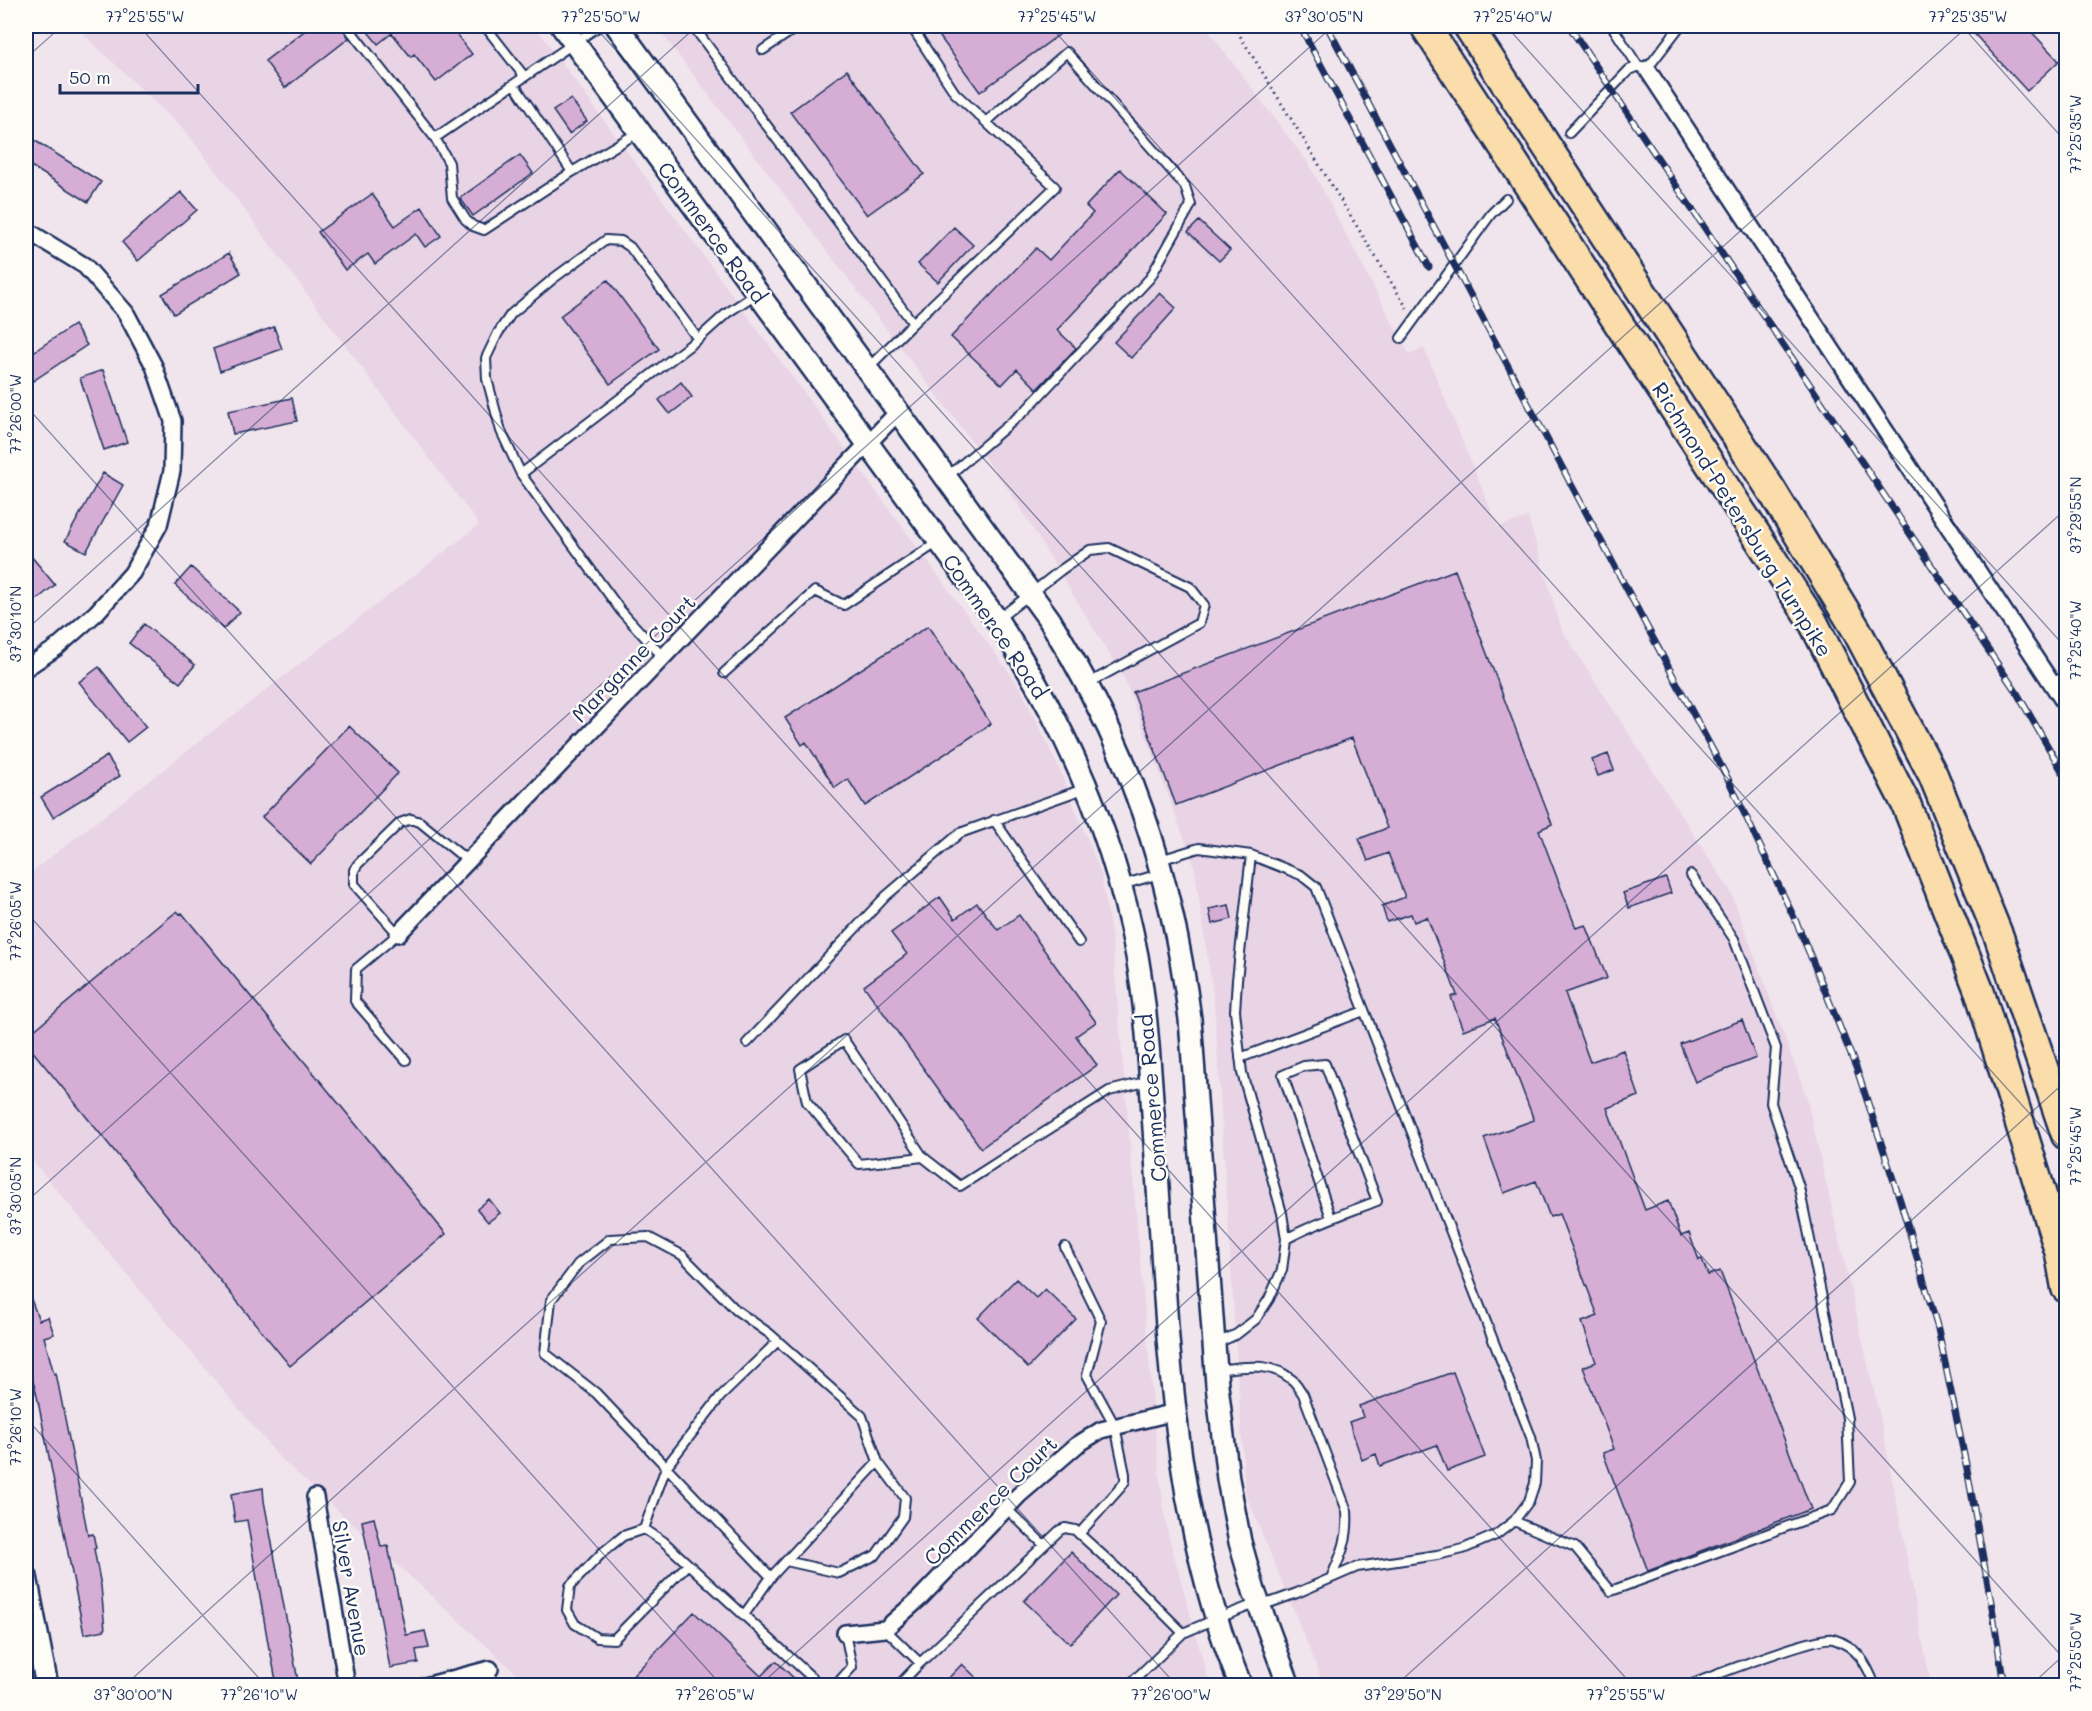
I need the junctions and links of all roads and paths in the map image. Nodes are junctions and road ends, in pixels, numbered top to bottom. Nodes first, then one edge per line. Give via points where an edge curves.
1 (347, 26) edge
2 (485, 26) edge
3 (562, 26) edge
4 (599, 26) edge
5 (617, 26) edge
6 (693, 26) edge
7 (798, 26) edge
8 (911, 26) edge
9 (1234, 26) edge
10 (1425, 26) edge
11 (1468, 26) edge
12 (1611, 26) edge
13 (1680, 26) edge
14 (574, 43) junction
15 (763, 50) dead end
16 (1642, 68) junction
17 (524, 76) junction
18 (514, 84) junction
19 (986, 122) junction
20 (640, 132) junction
21 (1569, 133) dead end
22 (435, 138) junction
23 (572, 172) junction
24 (1506, 199) dead end
25 (26, 230) edge
26 (757, 293) junction
27 (1414, 320) junction
28 (913, 323) junction
29 (1401, 338) dead end
30 (698, 339) junction
31 (868, 369) junction
32 (899, 411) junction
33 (867, 443) junction
34 (521, 474) junction
35 (947, 477) junction
36 (939, 542) junction
37 (1031, 594) junction
38 (997, 620) junction
39 (663, 657) junction
40 (26, 668) edge
41 (724, 674) dead end
42 (2060, 679) edge
43 (1087, 684) junction
44 (2067, 705) edge
45 (1088, 788) junction
46 (994, 820) junction
47 (1251, 855) junction
48 (468, 861) junction
49 (1161, 867) junction
50 (1691, 875) dead end
51 (1120, 885) junction
52 (398, 934) junction
53 (1079, 942) dead end
54 (1364, 1011) junction
55 (747, 1043) dead end
56 (1240, 1058) junction
57 (406, 1060) dead end
58 (1151, 1080) junction
59 (2067, 1135) edge
60 (923, 1157) junction
61 (1332, 1218) junction
62 (1286, 1239) junction
63 (1065, 1247) dead end
64 (2067, 1288) edge
65 (778, 1341) junction
66 (1214, 1345) junction
67 (1216, 1370) junction
68 (1175, 1412) junction
69 (1116, 1426) junction
70 (878, 1462) junction
71 (666, 1467) junction
72 (315, 1497) dead end
73 (1006, 1508) junction
74 (1514, 1521) junction
75 (644, 1529) junction
76 (1079, 1534) junction
77 (1044, 1545) junction
78 (786, 1561) junction
79 (688, 1564) junction
80 (26, 1577) edge
81 (771, 1577) junction
82 (1331, 1578) junction
83 (1258, 1604) junction
84 (744, 1615) junction
85 (1216, 1619) junction
86 (885, 1629) junction
87 (845, 1633) joint
88 (1183, 1633) junction
89 (920, 1663) junction
90 (490, 1669) joint
91 (47, 1686) edge
92 (347, 1686) edge
93 (425, 1686) edge
94 (493, 1686) edge
95 (821, 1686) edge
96 (835, 1686) edge
97 (898, 1686) edge
98 (1128, 1686) edge
99 (1241, 1686) edge
100 (1289, 1686) edge
101 (1687, 1686) edge
102 (1875, 1686) edge

1 - 22 lane
2 - 17 lane
3 - 14 main road, Commerce Road
4 - 14 lane
5 - 31 main road, Commerce Road
6 - 28 lane
7 - 15 lane
8 - 19 lane via 955,93
9 - 27 path
10 - 64 highway, Richmond-Petersburg Turnpike via 1813,622 1901,794 1980,993
11 - 59 highway, Richmond-Petersburg Turnpike via 1772,491 1857,629 1933,775 2000,937
12 - 16 lane
13 - 16 lane
14 - 17 lane
14 - 20 main road, Commerce Road
16 - 21 lane via 1629,70
16 - 42 street
17 - 18 lane
18 - 22 lane
18 - 23 lane
19 - 28 lane via 1055,187
19 - 35 lane via 1067,52 1185,186 1191,205 1150,278 1026,410
20 - 23 lane
20 - 26 main road, Commerce Road
22 - 23 lane via 449,163 452,198 466,220 484,230
24 - 27 lane
25 - 40 street via 85,266 126,313 154,366 173,421 172,471 159,525 132,573 96,613
26 - 30 lane
26 - 33 main road, Commerce Road
27 - 29 lane
28 - 31 lane
30 - 34 lane
30 - 34 lane via 630,247 621,241 606,240 554,278 511,314 486,358 487,379 501,431
31 - 32 main road, Commerce Road
32 - 33 street, Marganne Court
32 - 35 main road, Commerce Road
33 - 36 main road, Commerce Road
33 - 39 street, Marganne Court
34 - 39 lane via 621,611
35 - 37 main road, Commerce Road
36 - 38 main road, Commerce Road
36 - 41 lane via 844,605 815,591
37 - 38 lane
37 - 43 main road, Commerce Road
37 - 43 lane via 1090,550 1108,548 1190,587 1203,605 1199,623
38 - 45 main road, Commerce Road via 1051,709
39 - 48 street, Marganne Court
42 - 44 street
43 - 49 main road, Commerce Road via 1132,782
45 - 46 lane
45 - 51 main road, Commerce Road
46 - 53 lane
46 - 55 lane via 960,833 886,896
47 - 49 lane via 1198,848 1183,852
47 - 54 lane via 1301,875 1316,887
47 - 56 lane via 1235,1011
48 - 52 street, Marganne Court
48 - 52 lane via 411,819 400,823 358,864 354,884
49 - 51 lane
49 - 66 main road, Commerce Road via 1190,1019
50 - 74 lane via 1734,939 1776,1048 1771,1103 1799,1187 1847,1418 1850,1482 1832,1510 1611,1591 1575,1547
51 - 58 main road, Commerce Road via 1137,958
52 - 57 lane via 356,969 355,1001
54 - 56 lane
54 - 74 lane via 1531,1437 1535,1483
56 - 62 lane
58 - 60 lane via 1109,1091 960,1186
58 - 68 main road, Commerce Road
60 - 60 lane via 844,1040 800,1069 807,1102 859,1164
61 - 61 lane via 1377,1201 1325,1064 1304,1066 1282,1075
61 - 62 lane
62 - 66 lane via 1282,1270 1256,1319
63 - 69 lane via 1101,1321 1087,1376
65 - 70 lane via 862,1416
65 - 71 lane via 720,1397
65 - 71 lane via 736,1310 682,1255 648,1237 610,1239 578,1264 551,1300 545,1353 596,1393
66 - 67 main road, Commerce Road
67 - 82 lane via 1261,1366 1292,1379 1303,1394 1347,1510 1346,1545
67 - 83 main road, Commerce Road via 1228,1479 1240,1542
68 - 69 street, Commerce Court
68 - 85 main road, Commerce Road via 1191,1522
69 - 73 street, Commerce Court via 1077,1445
69 - 76 lane via 1125,1481
70 - 78 lane
70 - 78 lane via 905,1498 903,1517 876,1555 839,1573
71 - 75 lane
71 - 81 lane
72 - 92 street, Silver Avenue
73 - 77 lane
73 - 86 street, Commerce Court
74 - 82 lane via 1496,1536 1463,1549 1357,1566
75 - 79 lane
75 - 79 lane via 623,1536 570,1586 567,1610 575,1624 597,1638 614,1640
76 - 77 lane via 1065,1528
76 - 88 lane
77 - 89 lane
78 - 81 lane
79 - 84 lane
80 - 91 main road
81 - 84 lane
82 - 83 lane
83 - 85 lane
83 - 100 main road, Commerce Road
84 - 95 lane
85 - 88 lane
85 - 99 main road, Commerce Road
86 - 87 street
86 - 89 lane
87 - 96 lane via 852,1667
88 - 98 lane
89 - 97 lane
90 - 93 street
90 - 94 lane
101 - 102 lane via 1807,1642 1831,1638 1857,1652

